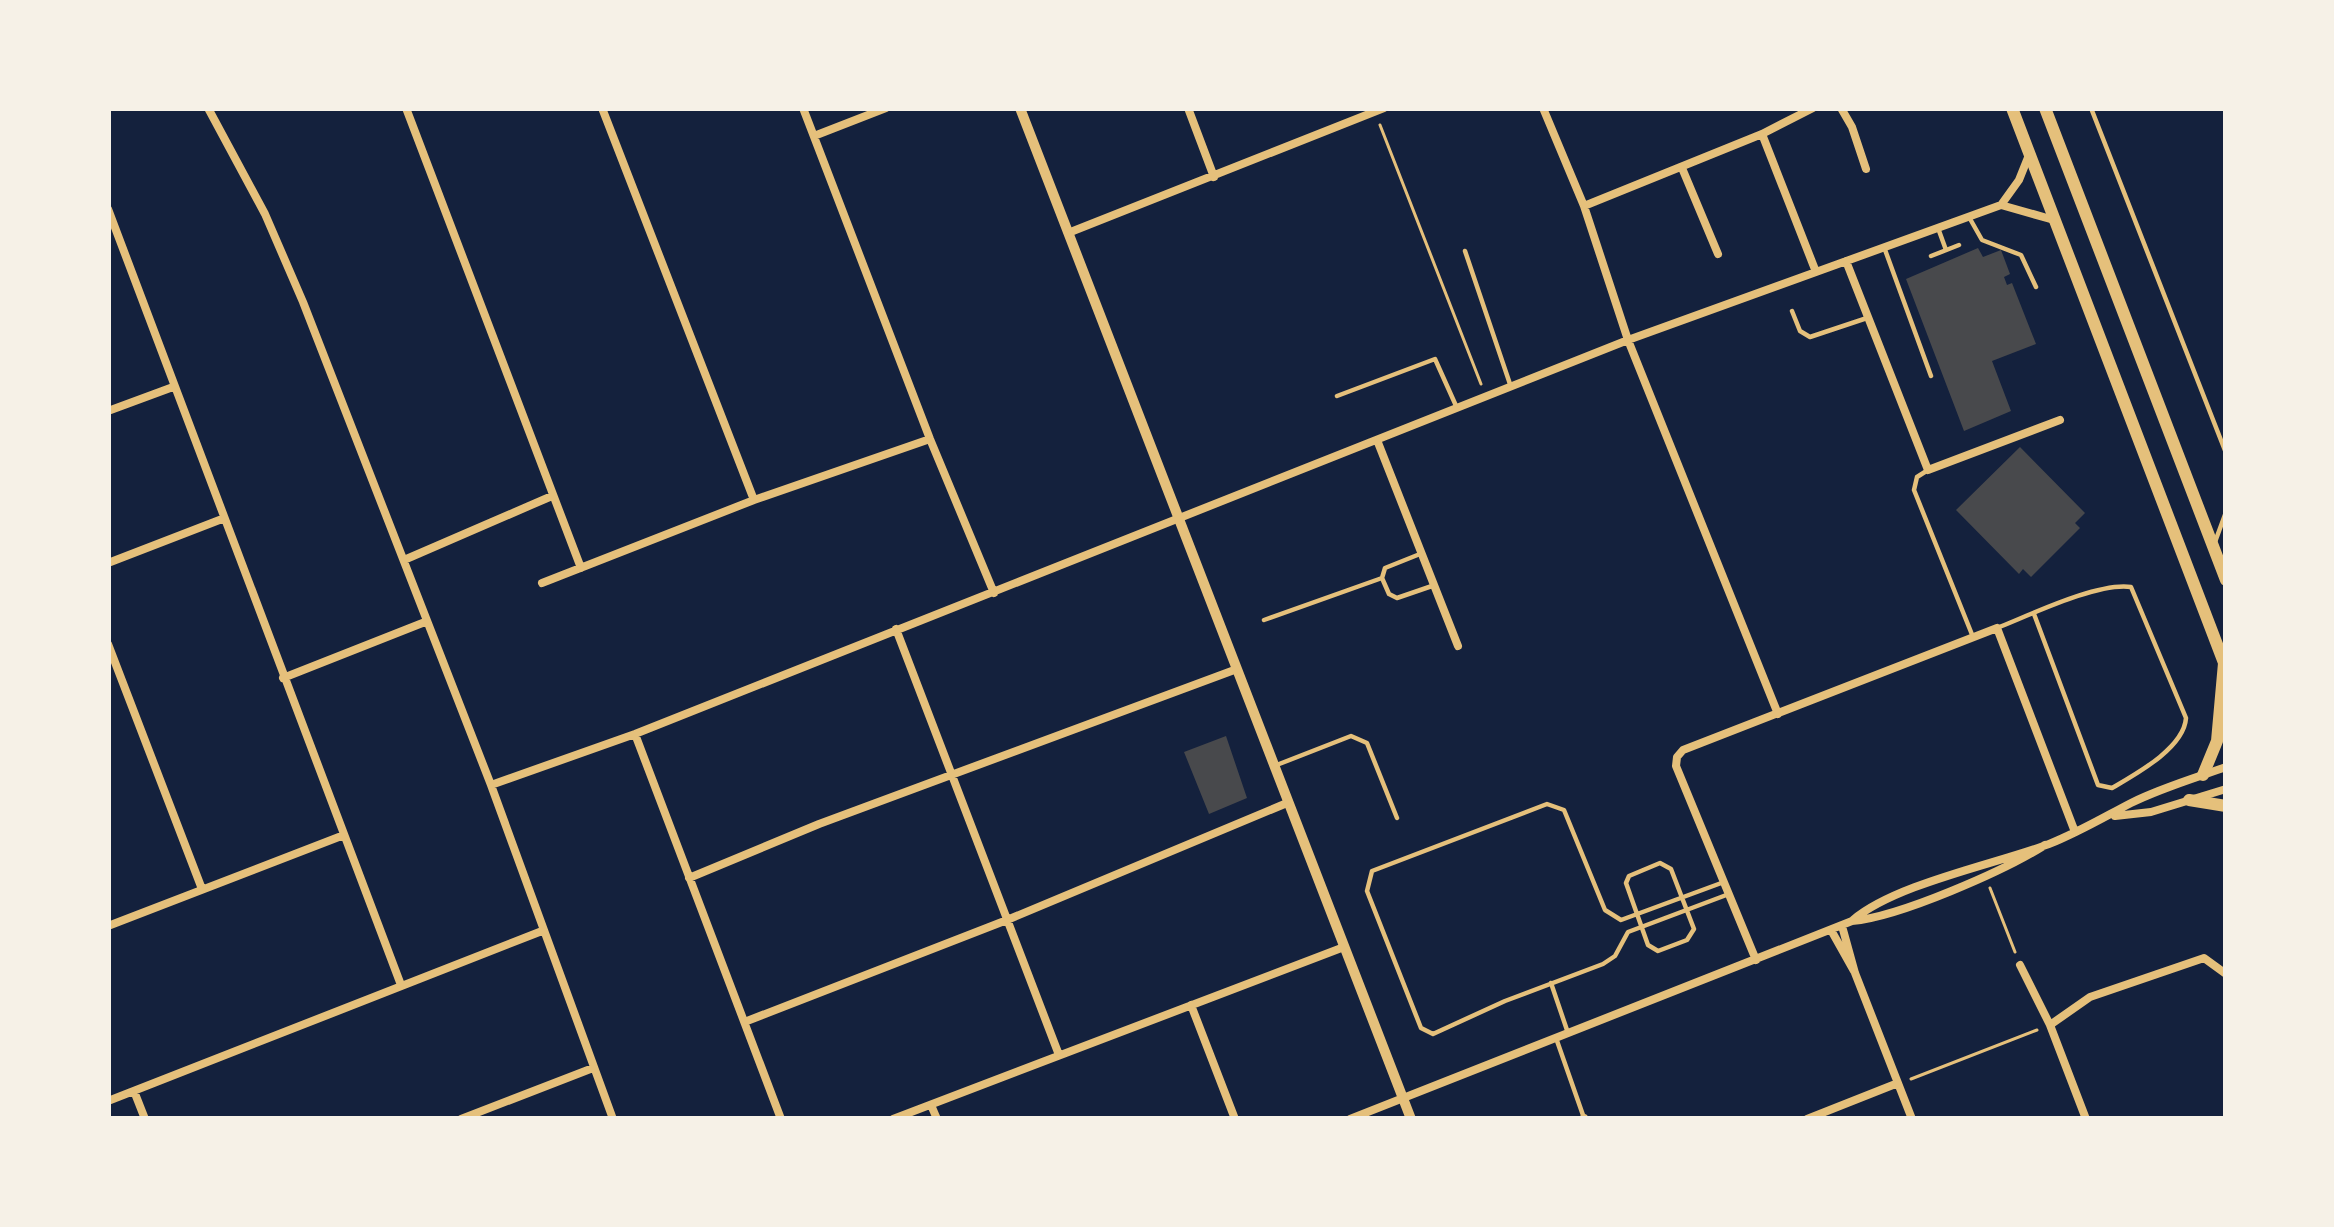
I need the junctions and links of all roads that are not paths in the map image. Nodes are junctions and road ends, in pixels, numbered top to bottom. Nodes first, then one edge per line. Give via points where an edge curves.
1 (208, 108) edge
2 (406, 108) edge
3 (602, 108) edge
4 (802, 108) edge
5 (886, 108) edge
6 (1020, 108) edge
7 (1188, 108) edge
8 (1543, 108) edge
9 (1813, 108) edge
10 (1840, 108) edge
11 (2012, 108) edge
12 (2045, 108) edge
13 (2092, 108) edge
14 (1374, 110) edge
15 (1762, 134) junction
16 (814, 136) junction
17 (2030, 153) junction
18 (1682, 168) junction
19 (1866, 169) dead end
20 (1214, 177) junction
21 (2001, 205) junction
22 (1584, 206) junction
23 (108, 209) edge
24 (1969, 217) junction
25 (2057, 221) junction
26 (1938, 228) junction
27 (1068, 233) junction
28 (1959, 245) dead end
29 (1884, 248) junction
30 (1465, 250) dead end
31 (1946, 250) junction
32 (1718, 254) dead end
33 (1931, 256) dead end
34 (1846, 261) junction
35 (1816, 272) junction
36 (2036, 287) dead end
37 (1792, 311) dead end
38 (1867, 318) junction
39 (1628, 340) junction
40 (1930, 376) dead end
41 (172, 387) junction
42 (1511, 387) junction
43 (1337, 396) dead end
44 (1457, 408) junction
45 (108, 411) edge
46 (2060, 420) dead end
47 (930, 439) junction
48 (1377, 440) junction
49 (2226, 453) edge
50 (1928, 470) junction
51 (552, 496) junction
52 (754, 500) junction
53 (2226, 512) edge
54 (222, 519) junction
55 (1178, 519) junction
56 (2212, 547) junction
57 (1420, 554) junction
58 (404, 560) junction
59 (108, 563) edge
60 (581, 568) junction
61 (1382, 578) junction
62 (2226, 580) edge
63 (542, 583) dead end
64 (1432, 586) junction
65 (994, 592) junction
66 (2034, 614) junction
67 (1264, 620) dead end
68 (425, 622) junction
69 (1997, 628) junction
70 (896, 629) junction
71 (1974, 638) junction
72 (108, 644) edge
73 (1458, 646) dead end
74 (2225, 665) edge
75 (1238, 669) junction
76 (283, 678) junction
77 (1778, 714) junction
78 (635, 734) junction
79 (1274, 766) junction
80 (2226, 767) edge
81 (952, 774) junction
82 (2203, 775) junction
83 (491, 785) junction
84 (2226, 789) edge
85 (2189, 800) junction
86 (1287, 803) junction
87 (2226, 806) edge
88 (2113, 816) junction
89 (1397, 818) dead end
90 (2075, 832) junction
91 (344, 835) junction
92 (2045, 845) junction
93 (689, 878) junction
94 (1724, 882) junction
95 (202, 889) junction
96 (1729, 894) junction
97 (1682, 898) junction
98 (1686, 910) junction
99 (1636, 914) junction
100 (1007, 920) junction
101 (1847, 923) junction
102 (108, 926) edge
103 (1641, 927) junction
104 (1831, 930) junction
105 (542, 931) junction
106 (1344, 947) junction
107 (1756, 960) junction
108 (2020, 965) road end
109 (1855, 973) junction
110 (2226, 974) edge
111 (1551, 983) junction
112 (401, 985) junction
113 (1192, 1005) junction
114 (747, 1021) junction
115 (2050, 1025) junction
116 (1568, 1033) junction
117 (1556, 1038) junction
118 (1059, 1055) junction
119 (593, 1068) junction
120 (1898, 1083) junction
121 (134, 1090) junction
122 (1403, 1098) junction
123 (108, 1102) edge
124 (932, 1105) junction
125 (146, 1119) edge
126 (461, 1119) edge
127 (613, 1119) edge
128 (781, 1119) edge
129 (893, 1119) edge
130 (937, 1119) edge
131 (1235, 1119) edge
132 (1350, 1119) edge
133 (1411, 1119) edge
134 (1584, 1119) edge
135 (1807, 1119) edge
136 (1912, 1119) edge
137 (2086, 1119) edge

1 - 58 street via 266,214
2 - 51 street
3 - 52 street
4 - 16 street
5 - 16 street
6 - 27 street
7 - 20 street
8 - 22 street
9 - 15 street
10 - 19 street
11 - 17 main road
12 - 56 main road
13 - 49 lane
14 - 20 street
15 - 18 street
15 - 35 street
16 - 47 street
17 - 21 street
17 - 25 main road
18 - 22 street
18 - 32 street
20 - 27 street
21 - 24 street
21 - 25 street
22 - 39 street
23 - 41 street
24 - 26 street
24 - 36 lane via 1982,240 2024,258
25 - 74 main road
26 - 29 street
26 - 31 lane
27 - 55 street
28 - 31 lane
29 - 34 street
29 - 40 lane
30 - 42 lane
31 - 33 lane
34 - 35 street
34 - 38 street
35 - 39 street
37 - 38 lane via 1810,337
38 - 50 street
39 - 42 street
39 - 77 street
41 - 45 street
41 - 54 street
42 - 44 street
43 - 44 lane via 1435,359
44 - 48 street
46 - 50 street
47 - 52 street
47 - 65 street
48 - 55 street
48 - 57 street
50 - 71 lane via 1914,490
51 - 58 street
51 - 60 street
52 - 60 street
53 - 56 lane
54 - 59 street
54 - 76 street
55 - 65 street
55 - 75 street
56 - 62 main road
57 - 61 lane via 1385,568
57 - 64 street
58 - 68 street
60 - 63 street
61 - 64 lane via 1394,598
61 - 67 lane
64 - 73 street
65 - 70 street
66 - 66 lane via 2125,585 2135,592 2186,718 2181,736 2105,788 2093,778
66 - 69 lane
68 - 76 street
68 - 83 street
69 - 71 street
69 - 90 street
70 - 78 street
70 - 81 street
71 - 77 street
72 - 95 street
74 - 82 main road via 2217,741
75 - 79 street
75 - 81 street
76 - 91 street
77 - 94 street via 1677,757
78 - 83 street
78 - 93 street
79 - 86 street
79 - 89 lane via 1360,739
80 - 82 street
81 - 93 street
81 - 100 street
82 - 88 street
83 - 105 street
84 - 85 street
85 - 87 main road
85 - 88 street
86 - 100 street
86 - 106 street
88 - 90 street
90 - 92 street
91 - 95 street
91 - 112 street
92 - 101 street
92 - 101 street via 1876,905
93 - 114 street
94 - 96 street
94 - 97 lane
95 - 102 street
96 - 98 lane
96 - 107 street
97 - 98 lane
97 - 99 lane
97 - 99 lane via 1671,869 1660,863 1628,877
98 - 103 lane
98 - 103 lane via 1692,936 1661,950 1648,945
99 - 103 lane
99 - 111 lane via 1607,914 1567,815 1553,804 1368,877 1424,1031
100 - 114 street
100 - 118 street
101 - 104 street
101 - 109 street
103 - 111 lane via 1625,935 1610,961
104 - 107 street
104 - 109 street
105 - 112 street
105 - 119 street
106 - 113 street
106 - 122 street
107 - 116 street
108 - 115 street
109 - 120 street
110 - 115 street via 2204,958 2090,997
111 - 116 lane
112 - 121 street
113 - 118 street
113 - 131 street
114 - 128 street
115 - 137 street
116 - 117 street
117 - 122 street
117 - 134 lane
118 - 124 street
119 - 126 street
119 - 127 street
120 - 135 street
120 - 136 street
121 - 123 street
121 - 125 street
122 - 132 street
122 - 133 street
124 - 129 street
124 - 130 street

